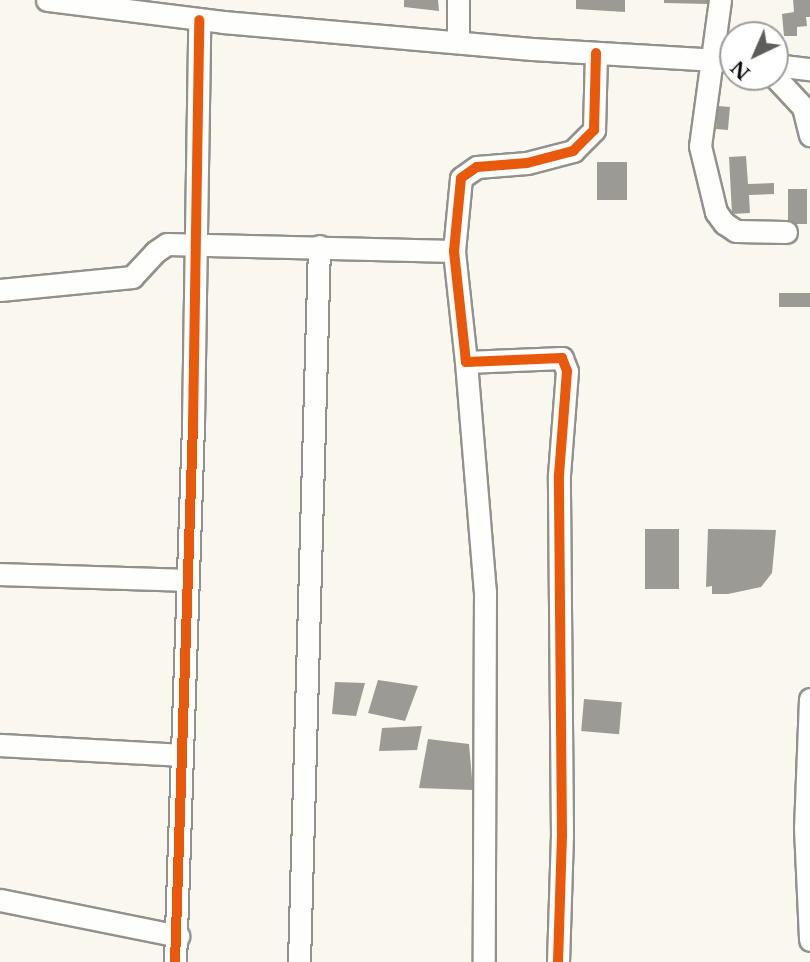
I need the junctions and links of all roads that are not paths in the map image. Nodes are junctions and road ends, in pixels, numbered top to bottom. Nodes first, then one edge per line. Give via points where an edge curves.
1 (47, 0) edge
2 (458, 0) edge
3 (720, 0) edge
4 (199, 20) junction
5 (721, 21) edge
6 (458, 42) junction
7 (596, 53) junction
8 (719, 59) edge
9 (789, 67) edge
10 (810, 69) edge
11 (719, 74) edge
12 (788, 91) edge
13 (810, 135) edge
14 (786, 232) dead end
15 (197, 243) junction
16 (319, 246) junction
17 (454, 251) junction
18 (0, 290) edge
19 (466, 362) junction
20 (0, 574) edge
21 (188, 580) junction
22 (810, 699) edge
23 (810, 708) edge
24 (0, 745) edge
25 (182, 755) junction
26 (0, 900) edge
27 (178, 936) junction
28 (810, 940) edge
29 (175, 962) edge
30 (299, 962) edge
31 (484, 962) edge
32 (558, 962) edge

1 - 4 street
2 - 6 street
3 - 5 street
4 - 6 street
4 - 15 street
6 - 7 street
7 - 8 street
7 - 17 street via 594,130 573,151 527,163 477,167 461,178
9 - 10 street
11 - 14 street via 699,146 716,212 736,231
12 - 13 street via 803,107
15 - 16 street
15 - 18 street via 167,244 132,277
15 - 21 street
16 - 17 street
16 - 30 street
17 - 19 street
19 - 31 street via 485,591
19 - 32 street via 562,358 567,371 559,475 562,836
20 - 21 street
21 - 25 street
22 - 23 street
23 - 28 street via 805,828
24 - 25 street
25 - 27 street
26 - 27 street
27 - 29 street

